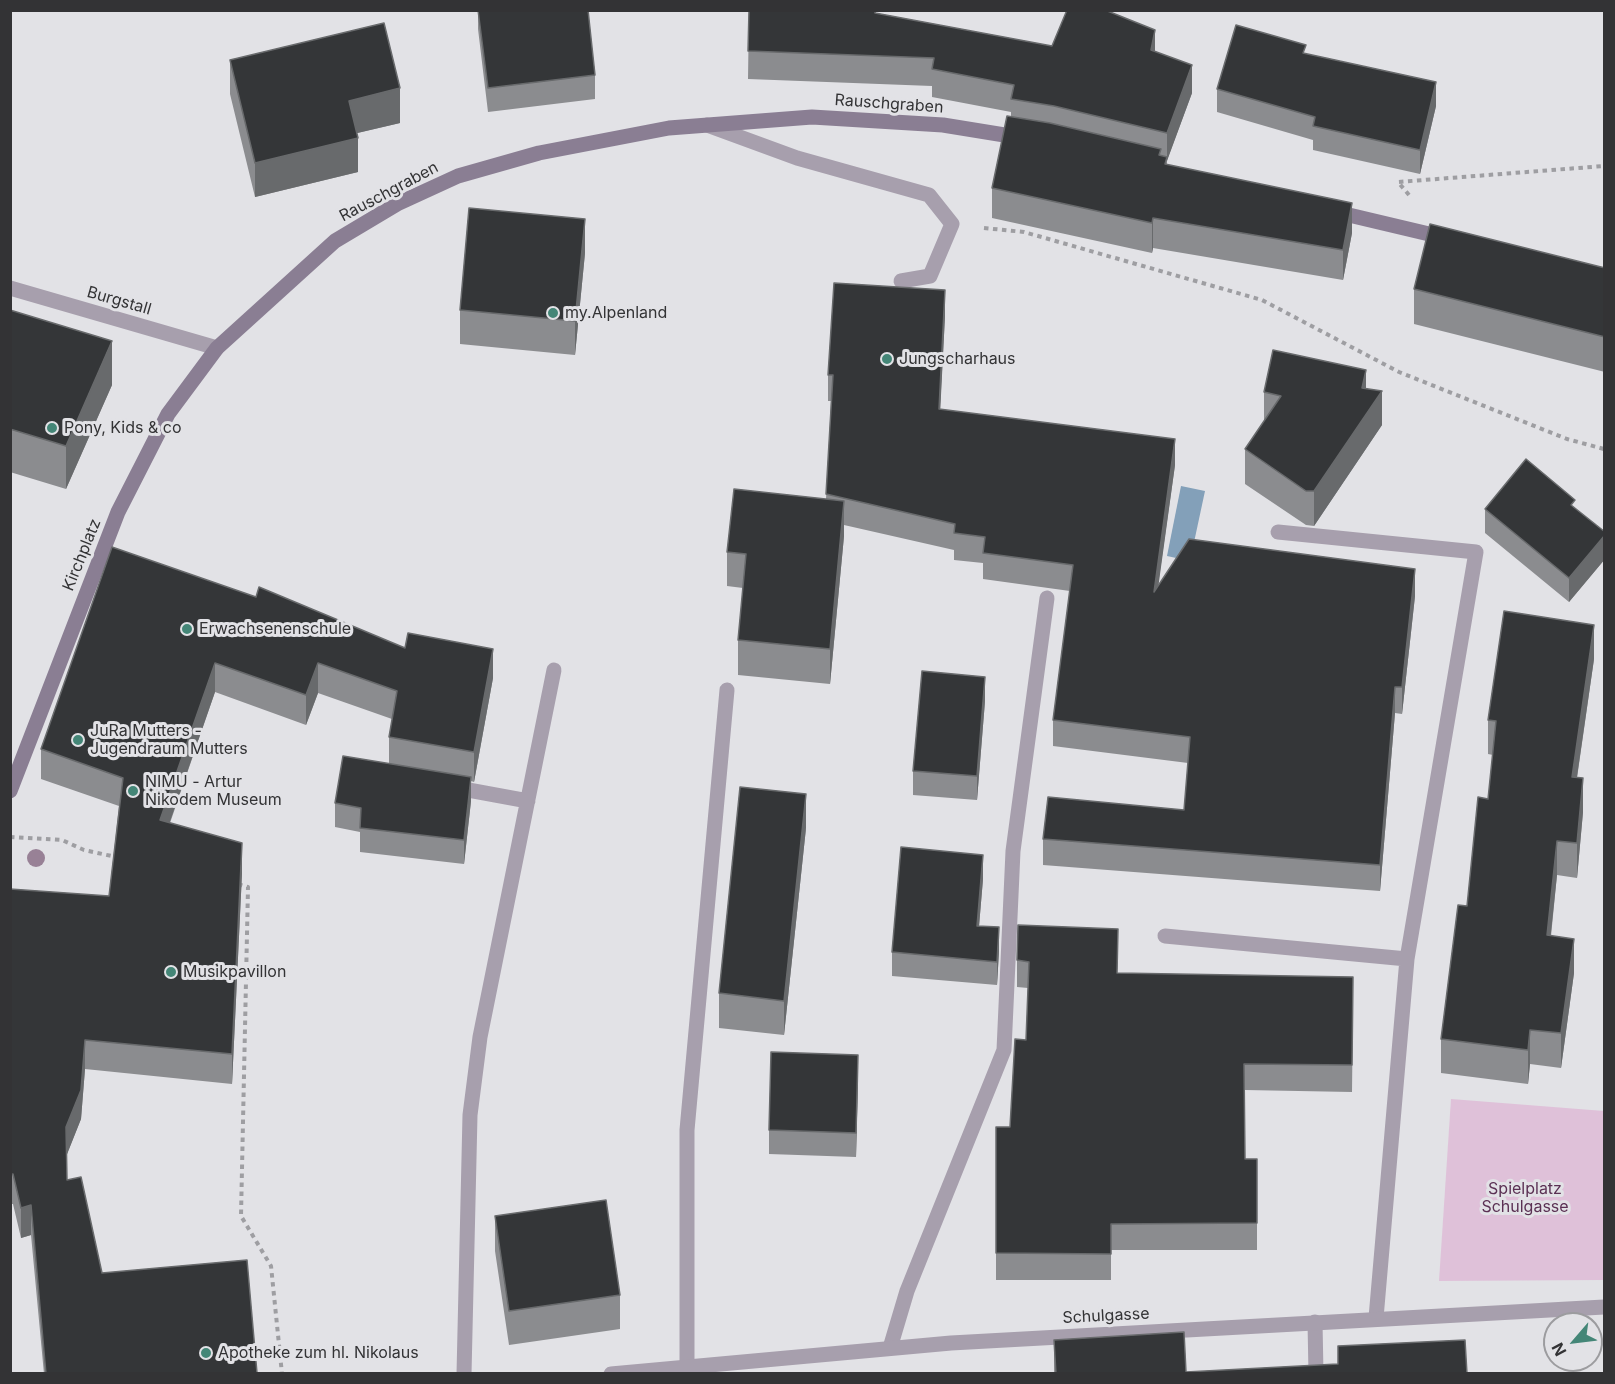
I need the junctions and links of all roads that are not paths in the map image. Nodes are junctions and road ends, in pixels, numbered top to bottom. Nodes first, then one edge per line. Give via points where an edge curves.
1 (705, 124) junction
2 (1041, 141) edge
3 (1322, 208) edge
4 (1457, 241) edge
5 (901, 281) dead end
6 (10, 288) edge
7 (217, 348) junction
8 (1278, 532) dead end
9 (1047, 598) dead end
10 (554, 670) dead end
11 (727, 690) dead end
12 (14, 771) edge
13 (434, 784) edge
14 (10, 791) edge
15 (528, 801) junction
16 (1165, 936) dead end
17 (1407, 959) junction
18 (1605, 1307) edge
19 (1376, 1318) junction
20 (1315, 1322) junction
21 (890, 1348) junction
22 (687, 1366) junction
23 (464, 1374) edge
24 (611, 1374) edge
25 (1316, 1374) edge

1 - 2 street, Rauschgraben via 813,117 943,126
1 - 5 street via 797,159 929,195 952,224 930,276
1 - 7 street, Rauschgraben via 539,153 458,176 397,204 335,241
3 - 4 street
6 - 7 street, Burgstall
7 - 12 street, Kirchplatz via 168,414 118,512
8 - 17 street via 1476,552
9 - 21 street via 1013,851 1004,1050 907,1291
10 - 15 street
11 - 22 street via 687,1130
12 - 14 street, Kirchplatz
13 - 15 street
15 - 23 street via 480,1037 470,1115
16 - 17 street
17 - 19 street
18 - 19 street, Schulgasse
19 - 20 street, Schulgasse
20 - 21 street, Schulgasse
20 - 25 street
21 - 22 street, Schulgasse
22 - 24 street, Schulgasse

